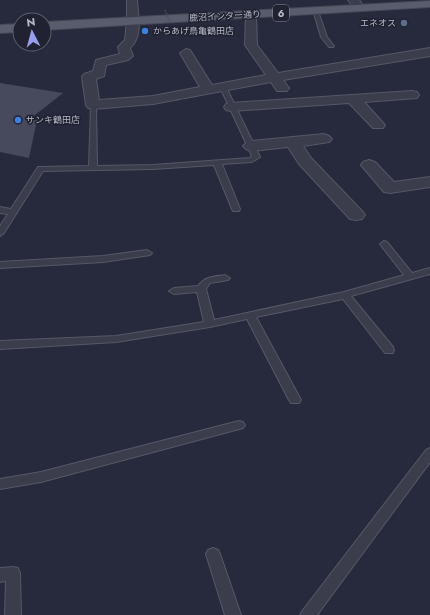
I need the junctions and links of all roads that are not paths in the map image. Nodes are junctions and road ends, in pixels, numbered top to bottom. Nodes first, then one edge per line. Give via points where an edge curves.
1 (132, 0) edge
2 (406, 0) edge
3 (356, 4) edge
4 (430, 4) edge
5 (315, 11) junction
6 (251, 14) junction
7 (133, 18) junction
8 (52, 21) edge
9 (12, 22) edge
10 (0, 23) edge
11 (52, 25) edge
12 (12, 28) edge
13 (0, 29) edge
14 (332, 46) dead end
15 (430, 52) edge
16 (186, 53) dead end
17 (276, 77) junction
18 (223, 87) junction
19 (209, 90) junction
20 (412, 95) dead end
21 (353, 99) junction
22 (292, 103) junction
23 (92, 105) junction
24 (231, 106) junction
25 (378, 125) dead end
26 (324, 139) dead end
27 (293, 142) junction
28 (251, 146) junction
29 (218, 162) junction
30 (368, 165) dead end
31 (93, 168) junction
32 (430, 182) edge
33 (236, 208) dead end
34 (0, 210) edge
35 (13, 212) junction
36 (356, 215) dead end
37 (0, 233) edge
38 (384, 244) dead end
39 (146, 253) dead end
40 (0, 265) edge
41 (430, 271) edge
42 (410, 277) junction
43 (225, 278) dead end
44 (201, 289) junction
45 (174, 291) dead end
46 (345, 295) junction
47 (251, 317) junction
48 (210, 324) junction
49 (0, 345) edge
50 (389, 350) dead end
51 (295, 400) dead end
52 (239, 425) dead end
53 (430, 452) edge
54 (0, 484) edge
55 (213, 554) dead end
56 (0, 576) edge
57 (13, 615) edge
58 (233, 615) edge
59 (308, 615) edge

1 - 7 street
2 - 3 main road, 鹿沼インター通り / 6
3 - 4 main road, 鹿沼インター通り / 6
3 - 5 main road, 鹿沼インター通り / 6
3 - 7 main road, 鹿沼インター通り / 6
5 - 6 main road, 鹿沼インター通り / 6
5 - 14 lane via 324,38
6 - 7 main road, 鹿沼インター通り / 6
6 - 17 street via 251,45
7 - 8 main road, 鹿沼インター通り / 6
7 - 11 main road, 鹿沼インター通り / 6
7 - 23 street via 131,41 124,47 127,56 104,60 100,63 99,73 89,77
9 - 10 main road
12 - 13 main road
15 - 17 street
16 - 19 street
17 - 18 street
17 - 22 street
18 - 19 street
18 - 24 lane
19 - 23 street via 153,100
20 - 21 street
21 - 22 street
21 - 25 street
22 - 24 street
23 - 31 lane
24 - 28 lane
26 - 27 street
27 - 28 street
27 - 36 street via 305,161
28 - 29 lane via 256,157 252,160
29 - 31 lane
29 - 33 lane
30 - 32 street via 390,188
31 - 35 lane via 41,169
34 - 35 lane
35 - 37 lane
38 - 42 lane
39 - 40 lane via 102,259
41 - 42 lane
42 - 46 lane
43 - 44 lane via 207,281
44 - 45 lane
44 - 48 lane
46 - 47 lane
46 - 50 lane
47 - 48 lane
47 - 51 lane
48 - 49 lane via 116,339
52 - 54 lane via 41,477
53 - 59 lane
55 - 58 lane
56 - 57 lane via 13,573

